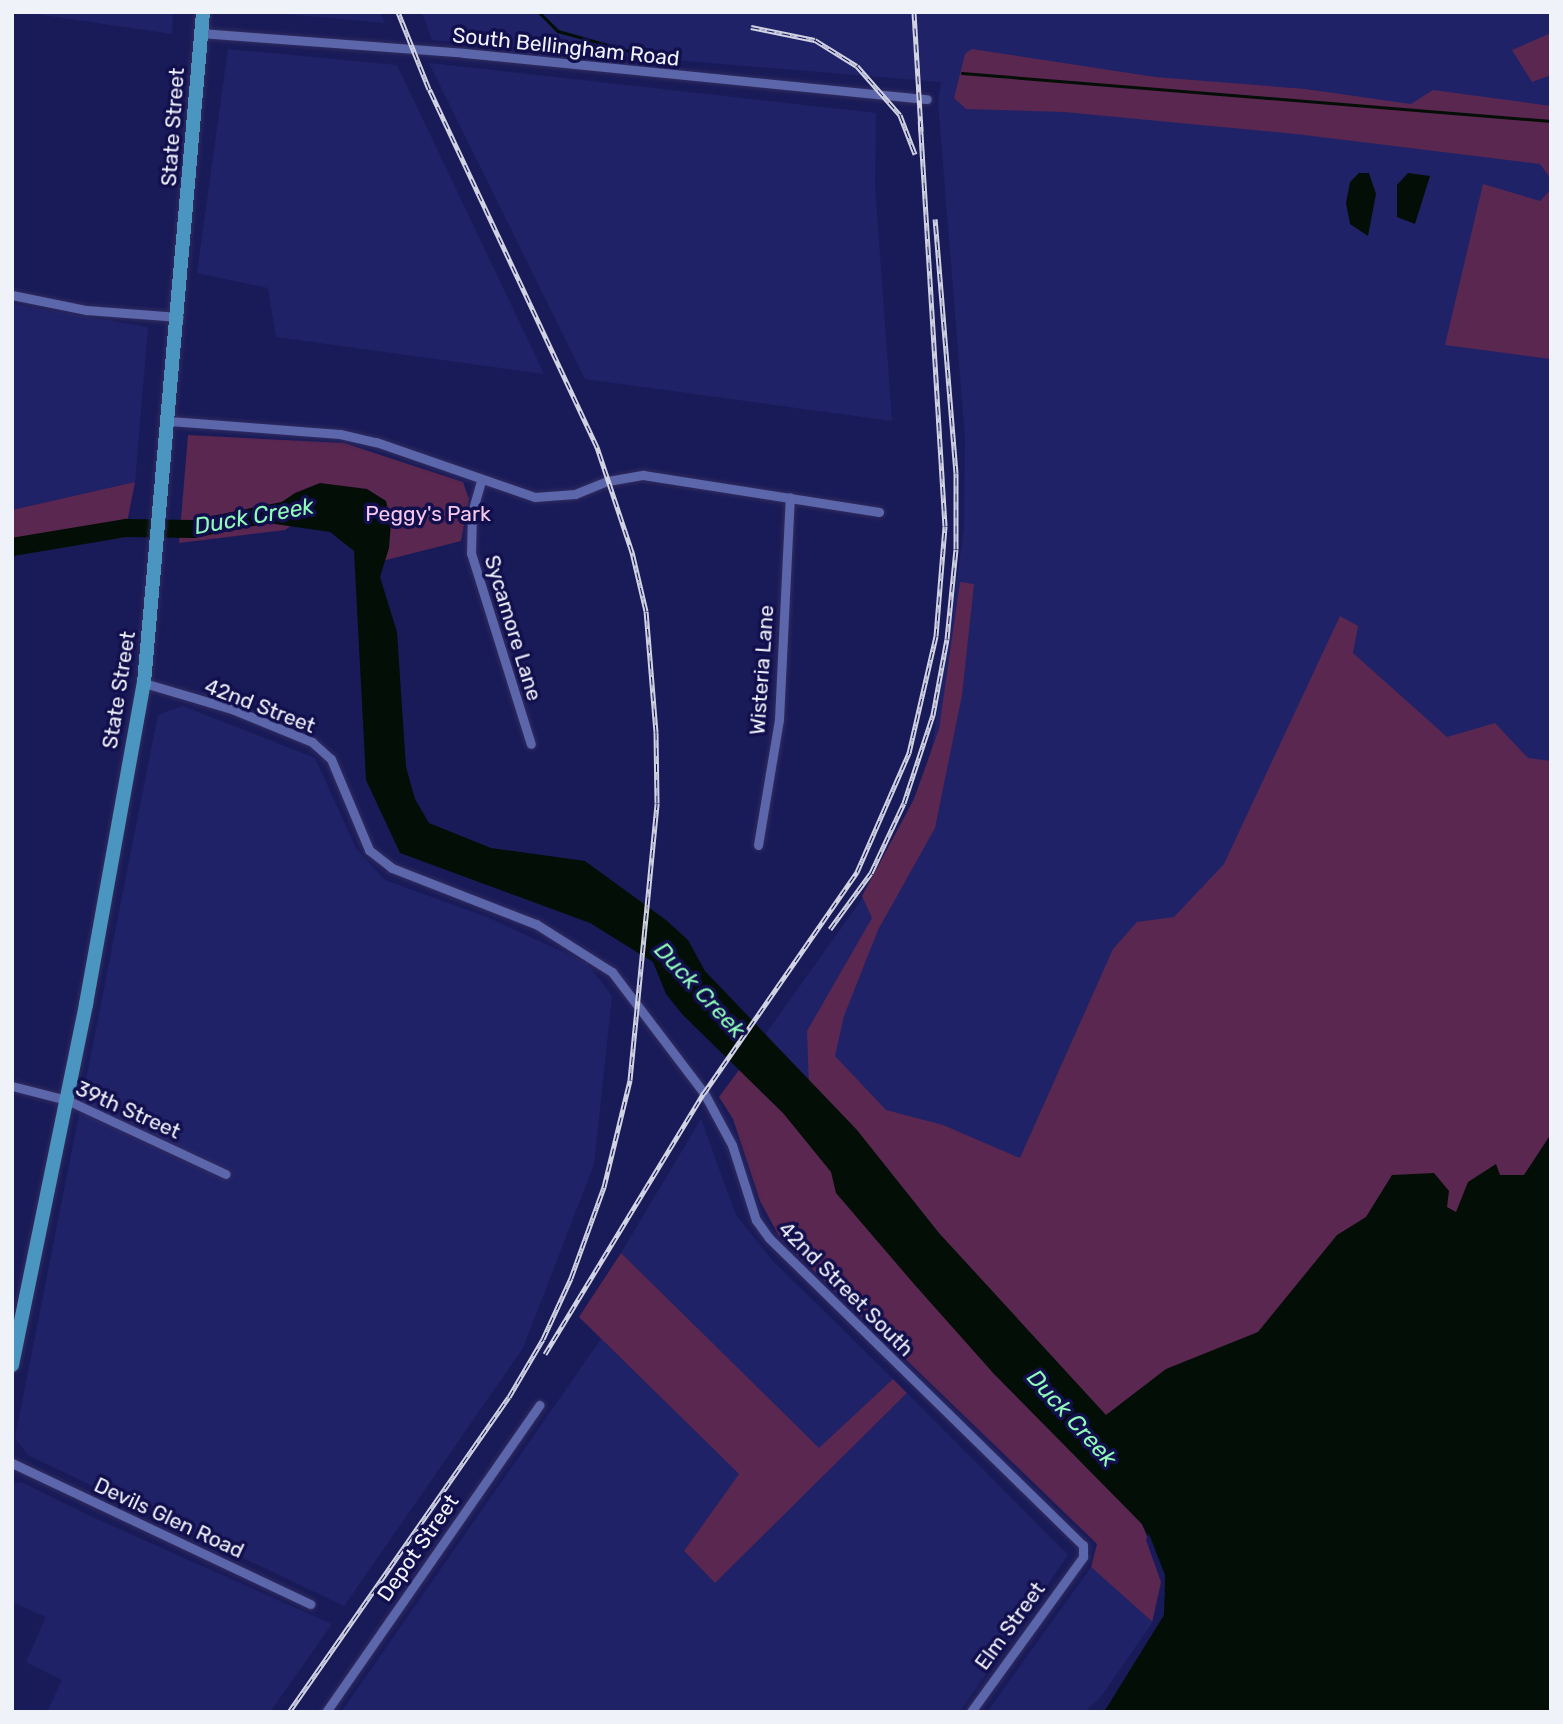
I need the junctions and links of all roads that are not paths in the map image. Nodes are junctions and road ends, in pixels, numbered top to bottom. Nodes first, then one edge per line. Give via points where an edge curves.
1 (203, 12) edge
2 (201, 33) junction
3 (927, 99) dead end
4 (12, 295) edge
5 (179, 317) junction
6 (170, 421) junction
7 (481, 481) junction
8 (790, 497) junction
9 (880, 512) dead end
10 (144, 683) junction
11 (531, 744) dead end
12 (758, 845) dead end
13 (536, 924) joint
14 (12, 1086) edge
15 (67, 1100) junction
16 (226, 1174) dead end
17 (12, 1365) edge
18 (539, 1405) dead end
19 (12, 1463) edge
20 (1079, 1562) joint
21 (310, 1604) dead end
22 (326, 1712) edge
23 (971, 1712) edge

1 - 2 main road, State Street
2 - 3 street, South Bellingham Road via 464,53
2 - 5 main road, State Street
4 - 5 street via 86,310
5 - 6 main road, State Street
6 - 7 street via 340,434 376,442
6 - 10 main road, State Street
7 - 8 street via 535,497 554,497 643,475
7 - 11 street, Sycamore Lane via 470,526 471,553
8 - 9 street
8 - 12 street, Wisteria Lane via 779,719
10 - 13 street, 42nd Street via 232,709 312,742 331,759 369,850 392,868
10 - 15 main road, State Street
13 - 20 street, 42nd Street South via 612,972 704,1093 732,1145 756,1220 769,1238 1083,1545
14 - 15 street, 39th Street
15 - 16 street, 39th Street
15 - 17 main road, State Street
18 - 22 street, Depot Street
19 - 21 street, Devils Glen Road
20 - 23 street, Elm Street

